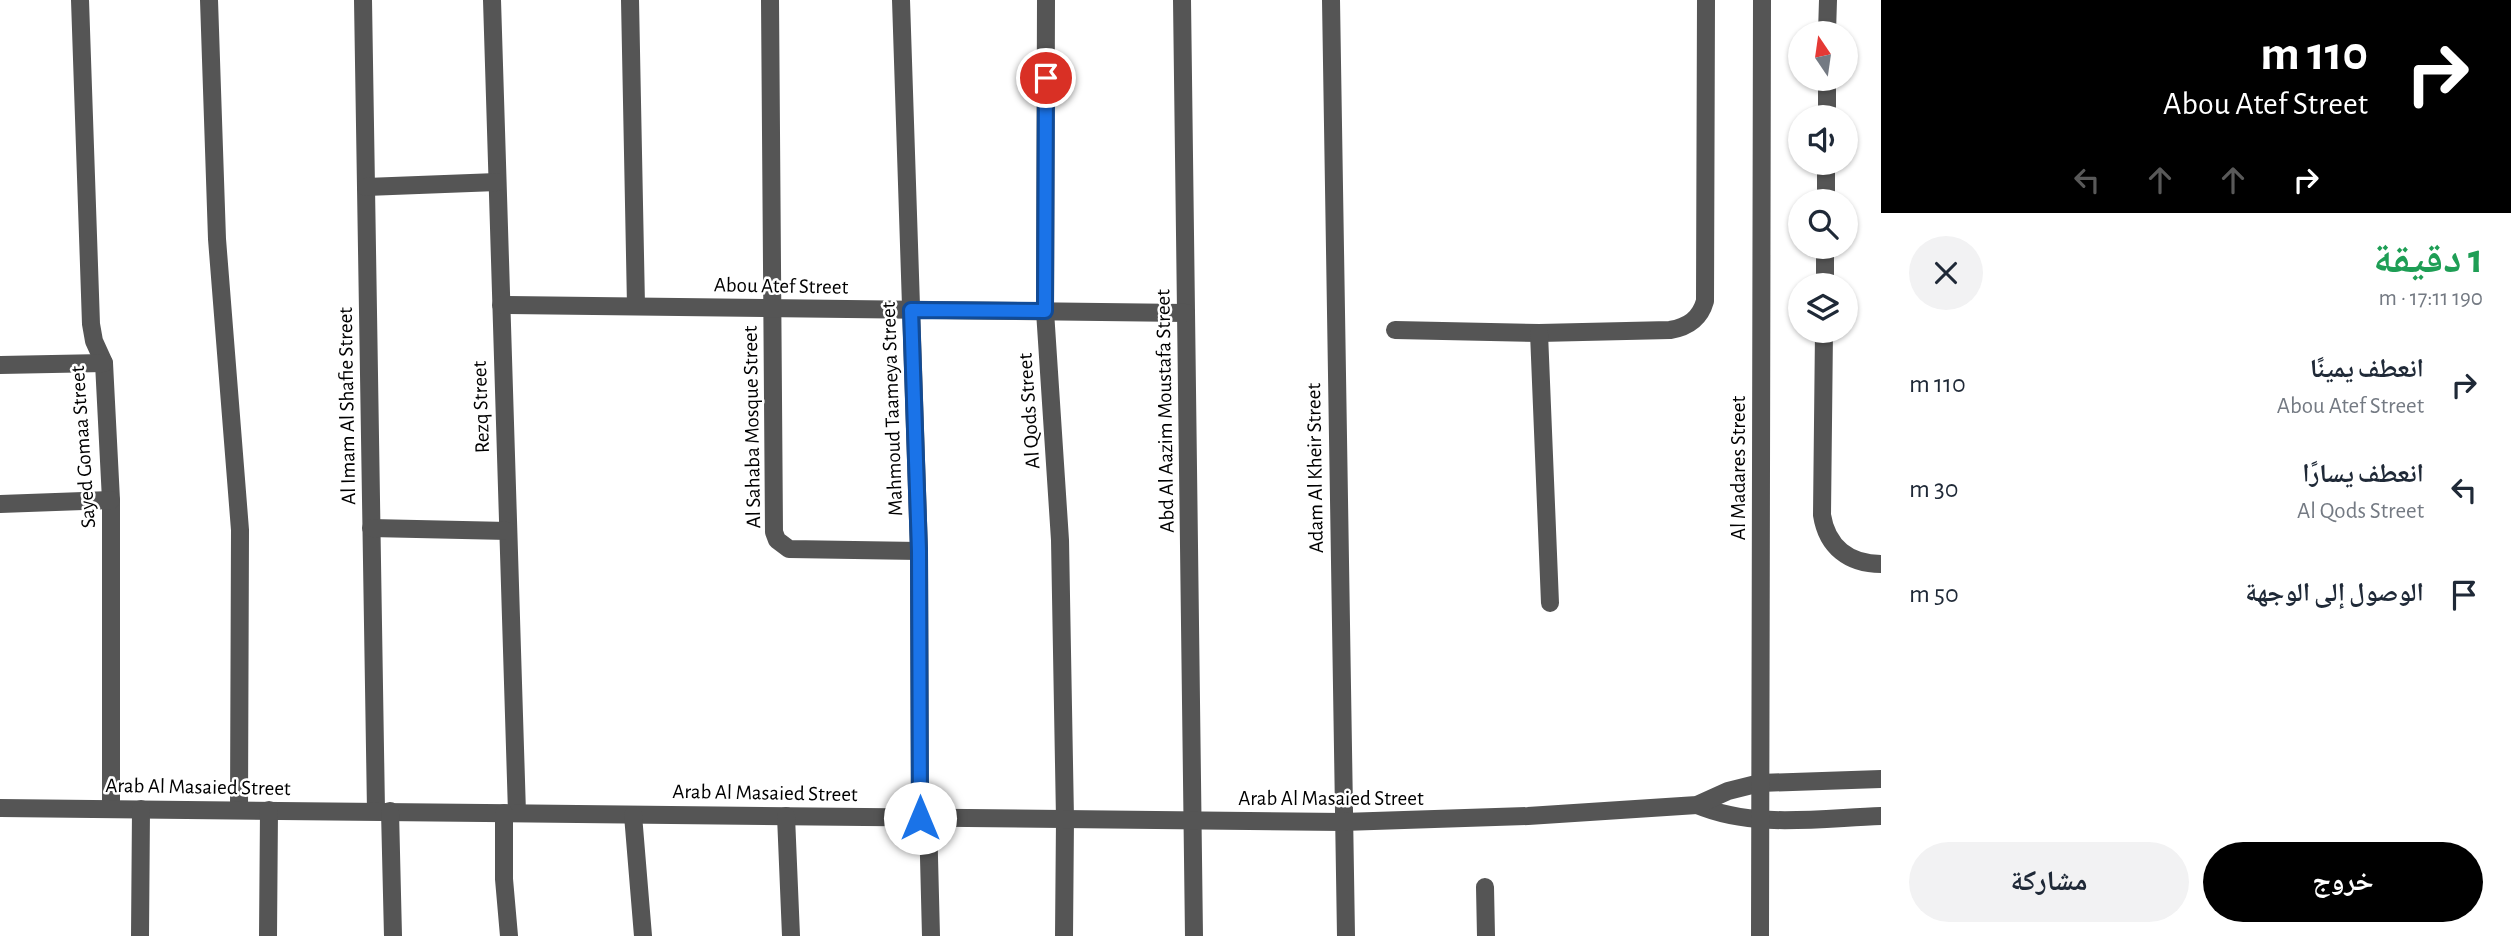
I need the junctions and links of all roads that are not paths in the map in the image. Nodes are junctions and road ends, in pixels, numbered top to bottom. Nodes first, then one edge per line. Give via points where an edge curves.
1 (80, 0) edge
2 (209, 0) edge
3 (363, 0) edge
4 (492, 0) edge
5 (631, 0) edge
6 (770, 0) edge
7 (901, 0) edge
8 (1046, 0) edge
9 (1182, 0) edge
10 (1331, 0) edge
11 (1706, 0) edge
12 (1762, 0) edge
13 (1828, 0) edge
14 (1828, 21) edge
15 (497, 182) junction
16 (366, 187) junction
17 (501, 305) junction
18 (636, 306) junction
19 (773, 308) junction
20 (911, 310) junction
21 (1045, 311) junction
22 (1186, 313) junction
23 (1395, 330) dead end
24 (1539, 333) junction
25 (1824, 343) edge
26 (104, 363) junction
27 (0, 365) edge
28 (111, 500) junction
29 (0, 504) edge
30 (372, 527) junction
31 (508, 531) junction
32 (919, 551) junction
33 (1881, 564) edge
34 (1550, 603) dead end
35 (1881, 779) edge
36 (1760, 783) junction
37 (1697, 804) junction
38 (0, 808) edge
39 (111, 808) junction
40 (141, 809) junction
41 (239, 810) junction
42 (269, 810) junction
43 (383, 811) junction
44 (510, 813) junction
45 (633, 815) junction
46 (786, 816) junction
47 (1881, 816) edge
48 (925, 818) junction
49 (1065, 819) junction
50 (1760, 820) junction
51 (1192, 821) junction
52 (1343, 822) junction
53 (1485, 887) dead end
54 (140, 936) edge
55 (268, 936) edge
56 (393, 936) edge
57 (509, 936) edge
58 (643, 936) edge
59 (791, 936) edge
60 (931, 936) edge
61 (1064, 936) edge
62 (1194, 936) edge
63 (1346, 936) edge
64 (1486, 936) edge
65 (1760, 936) edge

1 - 26 street, Sayed Gomaa Street via 91,324
2 - 41 street via 217,239 240,530
3 - 16 street, Al Imam Al Shafie Street
4 - 15 street, Rezq Street
5 - 18 street
6 - 19 street, Al Sahaba Mosque Street
7 - 20 street, Mahmoud Taameya Street
8 - 21 street, Al Qods Street
9 - 22 street, Abd Al Aazim Moustafa Street
10 - 52 street, Adam Al Kheir Street
11 - 24 street via 1702,310 1689,325 1671,330
12 - 36 street, Al Madares Street
13 - 14 street
15 - 16 street
15 - 17 street, Rezq Street
16 - 30 street, Al Imam Al Shafie Street
17 - 18 street, Abou Atef Street
17 - 31 street, Rezq Street
18 - 19 street, Abou Atef Street
19 - 20 street, Abou Atef Street
19 - 32 street, Al Sahaba Mosque Street via 777,540 789,549
20 - 21 street, Abou Atef Street
20 - 32 street, Mahmoud Taameya Street
21 - 22 street, Abou Atef Street
21 - 49 street, Al Qods Street via 1060,540
22 - 51 street, Abd Al Aazim Moustafa Street
23 - 24 street
24 - 34 street
25 - 33 street via 1824,527 1847,557
26 - 27 street
26 - 28 street, Sayed Gomaa Street
28 - 29 street
28 - 39 street, Sayed Gomaa Street
30 - 31 street
30 - 43 street, Al Imam Al Shafie Street
31 - 44 street, Rezq Street
32 - 48 street, Mahmoud Taameya Street
35 - 36 street
36 - 37 street
36 - 50 street, Al Madares Street
37 - 50 street
37 - 52 street, Arab Al Masaied Street
38 - 39 street, Arab Al Masaied Street
39 - 40 street, Arab Al Masaied Street
40 - 41 street, Arab Al Masaied Street
40 - 54 street
41 - 42 street, Arab Al Masaied Street
42 - 43 street, Arab Al Masaied Street
42 - 55 street
43 - 44 street, Arab Al Masaied Street
43 - 56 street, Al Imam Al Shafie Street
44 - 45 street, Arab Al Masaied Street
44 - 57 street, Rezq Street via 504,889
45 - 46 street, Arab Al Masaied Street
45 - 58 street
46 - 48 street, Arab Al Masaied Street
46 - 59 street
47 - 50 street
48 - 49 street, Arab Al Masaied Street
48 - 60 street, Mahmoud Taameya Street
49 - 51 street, Arab Al Masaied Street
49 - 61 street, Al Qods Street
50 - 65 street, Al Madares Street
51 - 52 street, Arab Al Masaied Street
51 - 62 street, Abd Al Aazim Moustafa Street
52 - 63 street, Adam Al Kheir Street
53 - 64 street

